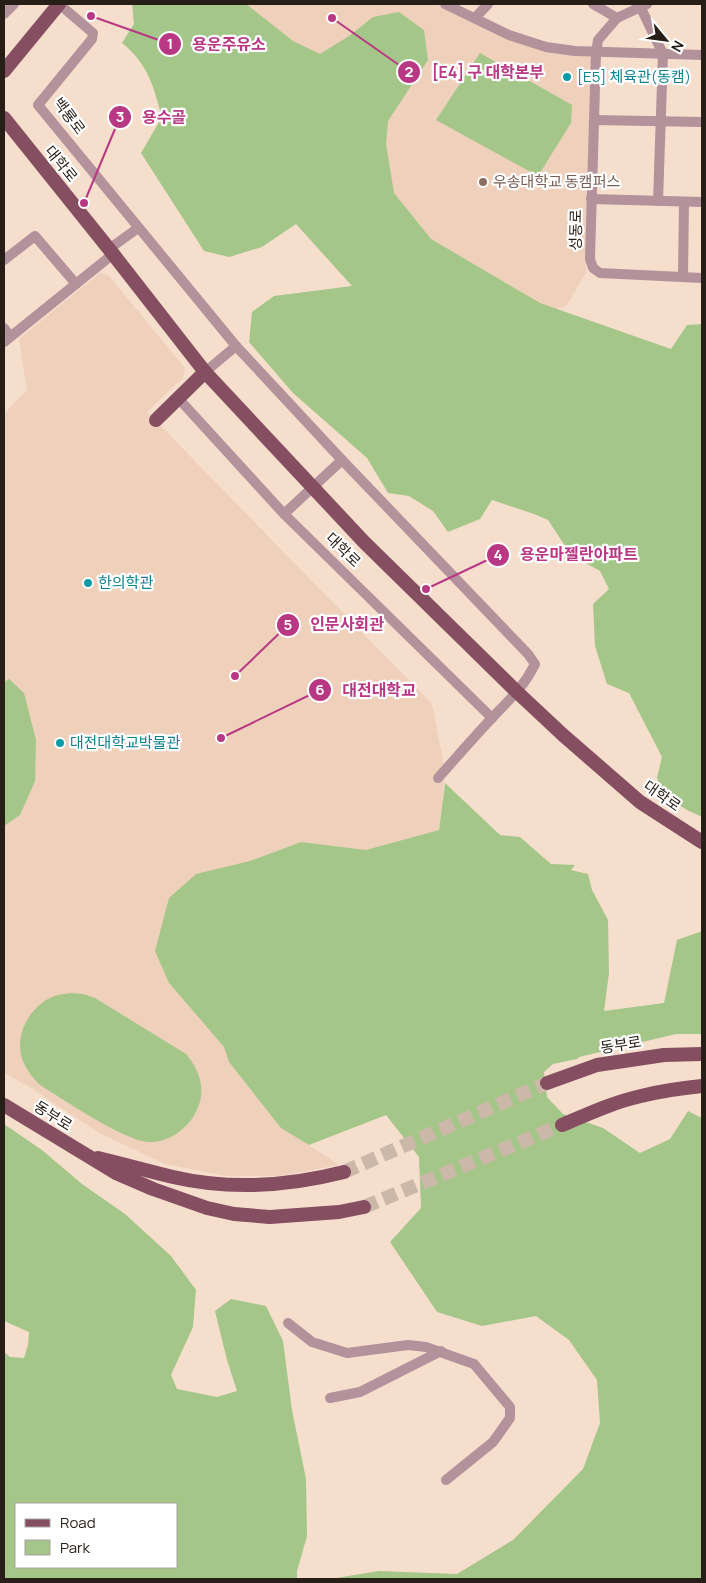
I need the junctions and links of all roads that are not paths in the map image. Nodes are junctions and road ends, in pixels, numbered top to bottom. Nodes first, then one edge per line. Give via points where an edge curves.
1 (13, 4) edge
2 (59, 4) edge
3 (445, 4) edge
4 (488, 4) edge
5 (593, 4) edge
6 (642, 5) edge
7 (4, 14) edge
8 (475, 18) junction
9 (617, 18) junction
10 (596, 52) junction
11 (662, 54) junction
12 (702, 55) edge
13 (4, 71) edge
14 (4, 118) edge
15 (594, 120) junction
16 (661, 121) junction
17 (702, 122) edge
18 (592, 200) junction
19 (658, 201) junction
20 (684, 202) junction
21 (702, 202) edge
22 (138, 228) junction
23 (111, 252) junction
24 (4, 260) edge
25 (683, 277) junction
26 (702, 278) edge
27 (76, 284) junction
28 (6, 335) edge
29 (236, 346) junction
30 (205, 372) junction
31 (178, 398) junction
32 (156, 420) dead end
33 (342, 460) junction
34 (313, 487) junction
35 (284, 514) junction
36 (517, 692) junction
37 (492, 718) junction
38 (438, 778) dead end
39 (702, 842) edge
40 (702, 1054) edge
41 (547, 1083) tunnel mouth
42 (702, 1086) edge
43 (4, 1105) edge
44 (562, 1125) tunnel mouth
45 (85, 1156) junction
46 (344, 1172) tunnel mouth
47 (364, 1207) tunnel mouth
48 (288, 1323) dead end
49 (441, 1351) junction
50 (330, 1398) dead end
51 (446, 1480) dead end

1 - 7 street
2 - 13 main road, 백룡로
2 - 22 street, 백룡로 via 92,33 92,38 38,105
3 - 8 street
4 - 8 street
5 - 9 street
6 - 9 street
6 - 11 street
8 - 10 street via 509,35 546,47
9 - 10 street via 598,40
10 - 11 street
10 - 15 street, 성동로
11 - 12 street
11 - 16 street
14 - 23 main road, 대학로
15 - 16 street
15 - 18 street, 성동로
16 - 17 street
16 - 19 street
18 - 19 street
18 - 25 street, 성동로 via 590,259 593,268 600,273
19 - 20 street
20 - 21 street
20 - 25 street
22 - 23 street
22 - 29 street
23 - 27 street
23 - 30 main road, 대학로
24 - 27 street via 35,236
25 - 26 street, 성동로
27 - 28 street
29 - 30 street
29 - 33 street
30 - 31 main road
30 - 34 main road, 대학로
31 - 32 main road
31 - 35 street, 대학로
33 - 34 street
33 - 36 street via 528,654 535,664
34 - 35 street
34 - 36 main road, 대학로 via 364,542
35 - 37 street, 대학로
36 - 37 street
36 - 39 main road, 대학로 via 640,802
37 - 38 street
40 - 41 main road, 동부로 via 664,1055 597,1065
42 - 44 main road via 640,1096
43 - 45 main road, 동부로
45 - 46 main road via 173,1177 223,1184 280,1184
45 - 47 main road, 동부로 via 153,1189 234,1214 270,1217
48 - 49 street via 312,1342 347,1353 408,1345
49 - 50 street via 360,1392
49 - 51 street via 474,1364 510,1407 510,1418 493,1442

